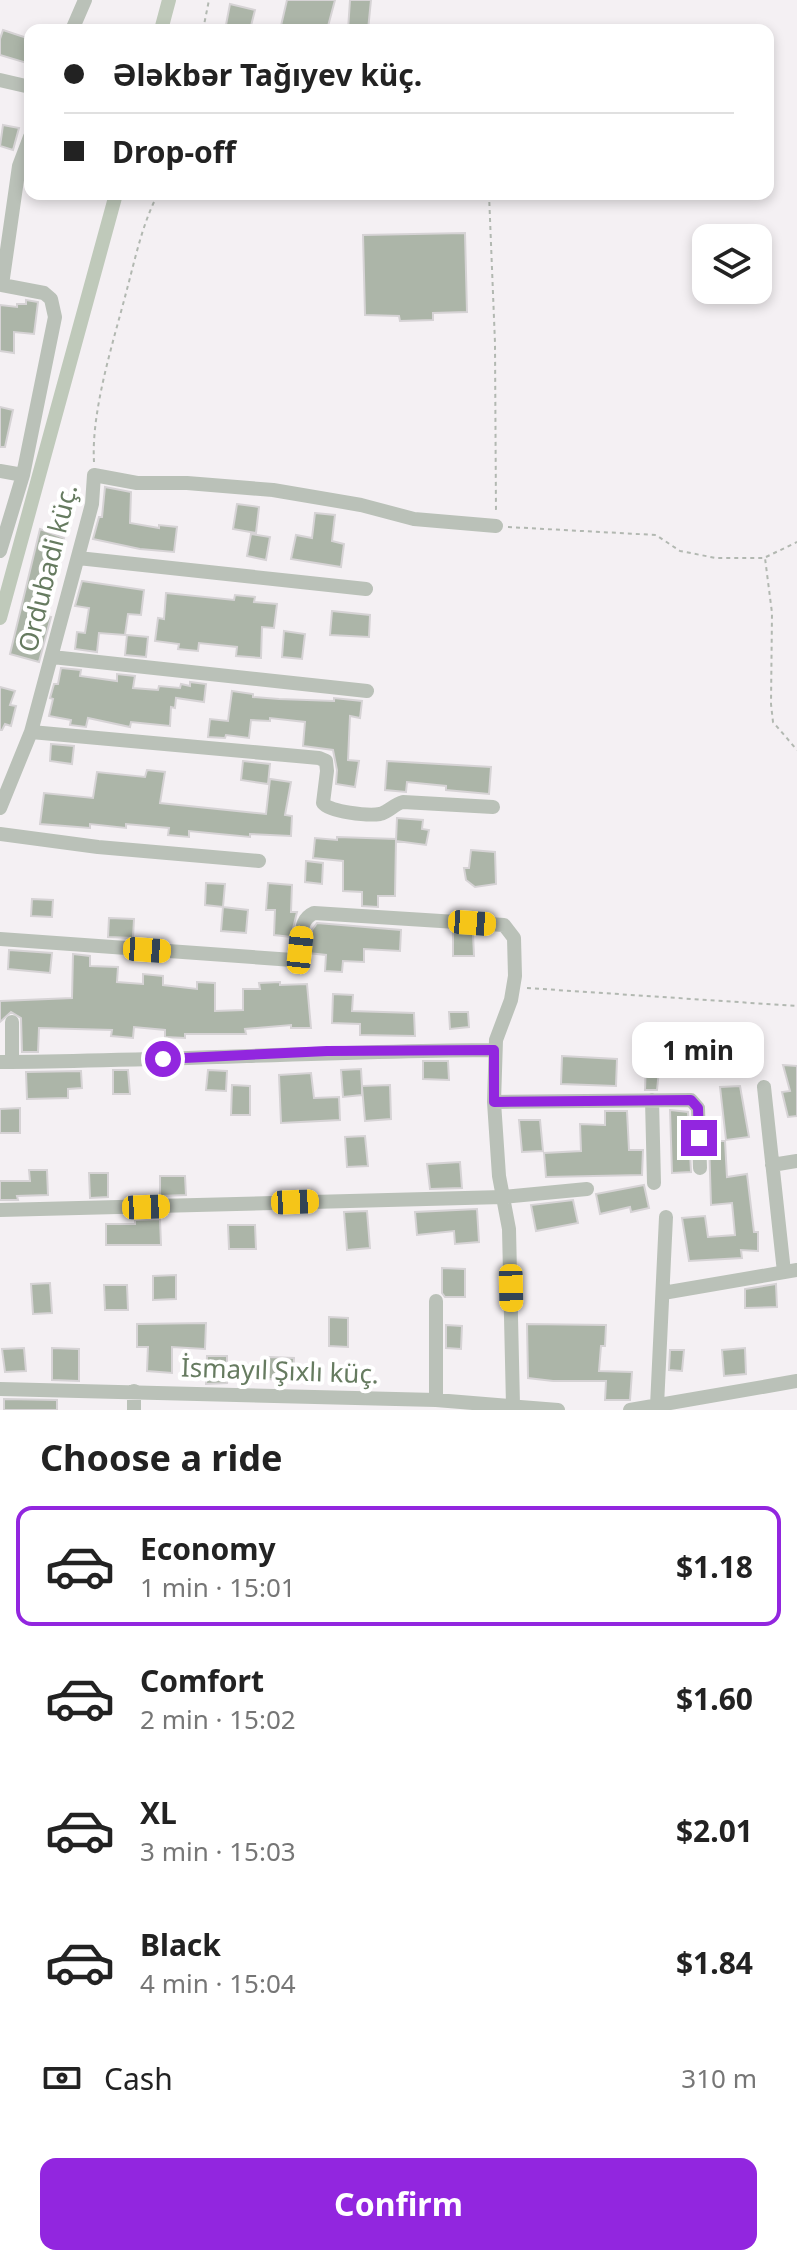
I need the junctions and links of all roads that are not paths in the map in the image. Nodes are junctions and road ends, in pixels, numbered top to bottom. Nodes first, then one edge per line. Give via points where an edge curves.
1 (80, 1) edge
2 (74, 24) edge
3 (0, 80) edge
4 (24, 86) edge
5 (24, 153) edge
6 (1, 284) edge
7 (0, 471) edge
8 (23, 475) junction
9 (496, 526) road end
10 (0, 551) edge
11 (78, 558) junction
12 (366, 589) dead end
13 (52, 657) junction
14 (367, 691) dead end
15 (31, 732) junction
16 (493, 807) dead end
17 (0, 808) edge
18 (0, 834) edge
19 (259, 861) dead end
20 (0, 939) edge
21 (12, 1022) dead end
22 (494, 1050) junction
23 (6, 1062) edge
24 (764, 1087) dead end
25 (652, 1100) junction
26 (494, 1102) junction
27 (797, 1161) edge
28 (772, 1165) junction
29 (700, 1168) dead end
30 (654, 1183) dead end
31 (587, 1189) dead end
32 (503, 1197) junction
33 (0, 1210) edge
34 (666, 1217) dead end
35 (790, 1271) edge
36 (663, 1293) junction
37 (436, 1301) dead end
38 (797, 1381) edge
39 (0, 1389) edge
40 (134, 1391) junction
41 (436, 1400) junction
42 (513, 1405) junction
43 (657, 1406) junction
44 (134, 1410) edge
45 (558, 1410) edge
46 (630, 1410) edge

1 - 2 street
3 - 4 street
5 - 6 street
6 - 8 street via 44,293 55,317
7 - 8 street
8 - 10 street
9 - 11 street, Ordubadi küç. via 414,519 273,490 137,483 94,475
11 - 12 street
11 - 13 street, Ordubadi küç.
13 - 14 street
13 - 15 street, Ordubadi küç.
15 - 16 street via 319,758 326,761 327,771 323,803 335,810 380,814 403,802
15 - 17 street, Ordubadi küç.
18 - 19 street
20 - 22 street via 293,960 300,950 303,923 314,913 504,925 514,938 514,987
21 - 23 street
22 - 23 street
22 - 26 street
24 - 28 street
25 - 26 street
25 - 29 street via 696,1103
25 - 30 street
26 - 32 street
27 - 28 street
28 - 35 street
31 - 32 street
32 - 33 street
32 - 42 street via 509,1229
34 - 36 street
35 - 36 street
36 - 43 street
37 - 41 street
38 - 43 street
39 - 40 street, İsmayıl Şıxlı küç.
40 - 41 street, İsmayıl Şıxlı küç.
40 - 44 street
41 - 42 street, İsmayıl Şıxlı küç.
42 - 45 street, İsmayıl Şıxlı küç.
43 - 46 street

